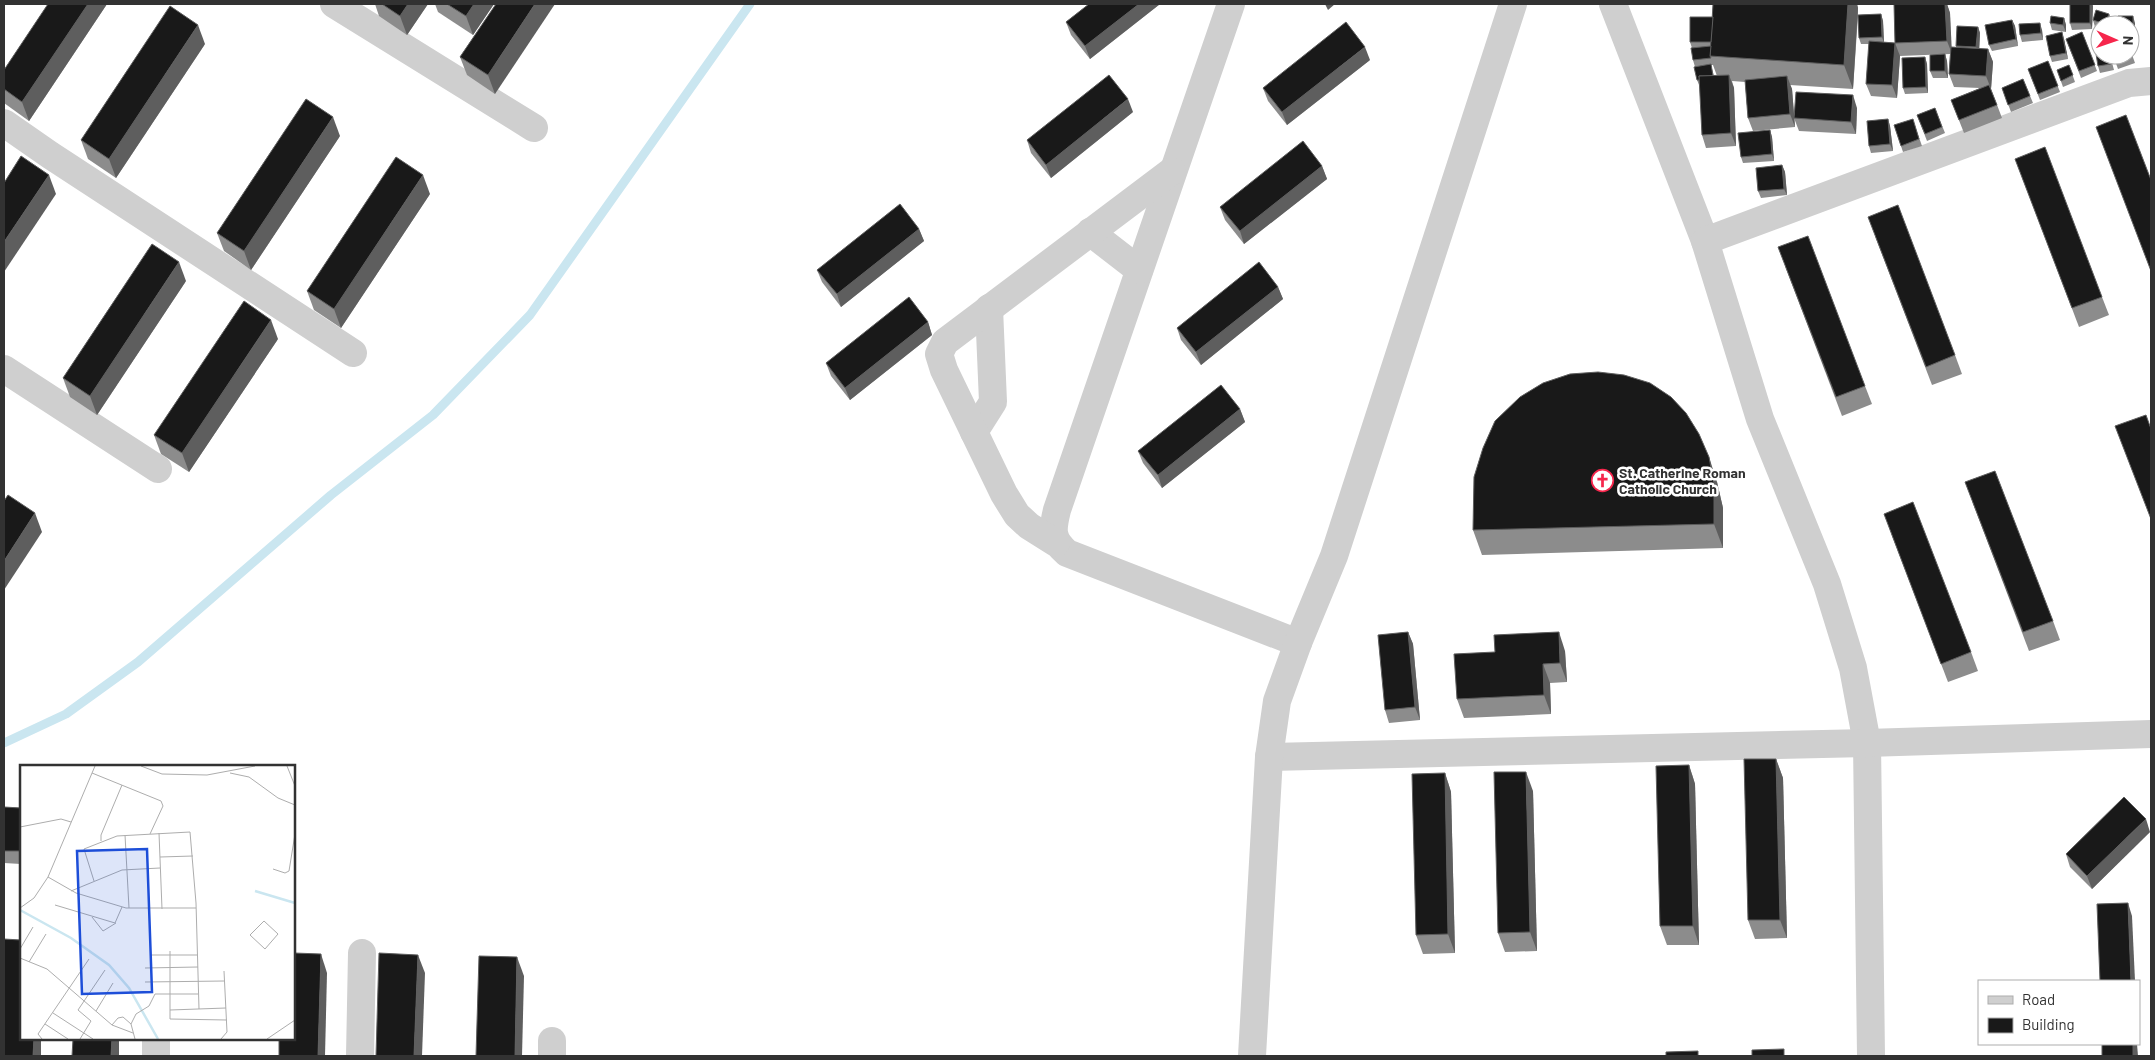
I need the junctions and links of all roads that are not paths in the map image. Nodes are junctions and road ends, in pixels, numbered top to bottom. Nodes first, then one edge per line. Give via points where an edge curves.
1 (334, 4) edge
2 (1231, 4) edge
3 (1513, 4) edge
4 (1613, 4) edge
5 (2151, 81) edge
6 (4, 123) edge
7 (534, 128) dead end
8 (1172, 171) junction
9 (1090, 232) junction
10 (1705, 241) junction
11 (1138, 270) junction
12 (989, 308) junction
13 (353, 353) dead end
14 (4, 368) edge
15 (974, 432) junction
16 (158, 468) dead end
17 (1056, 543) junction
18 (1298, 643) junction
19 (2151, 734) edge
20 (1867, 743) junction
21 (1268, 757) junction
22 (362, 953) dead end
23 (156, 1040) edge
24 (156, 1056) edge
25 (360, 1056) edge
26 (1252, 1056) edge
27 (1871, 1056) edge

1 - 7 street
2 - 8 street
3 - 18 street via 1334,556
4 - 10 street
5 - 10 street via 2129,84
6 - 13 street
8 - 9 street
8 - 11 street
9 - 11 street
9 - 12 street
10 - 20 street via 1760,419 1827,584 1853,668
11 - 17 street via 1057,510 1053,527
12 - 15 street via 993,402
12 - 15 street via 944,342 940,354 944,370
14 - 16 street
15 - 17 street via 1017,516
17 - 18 street via 1067,553
18 - 21 street via 1277,701
19 - 20 street
20 - 21 street
20 - 27 street
21 - 26 street
22 - 25 street
23 - 24 street

